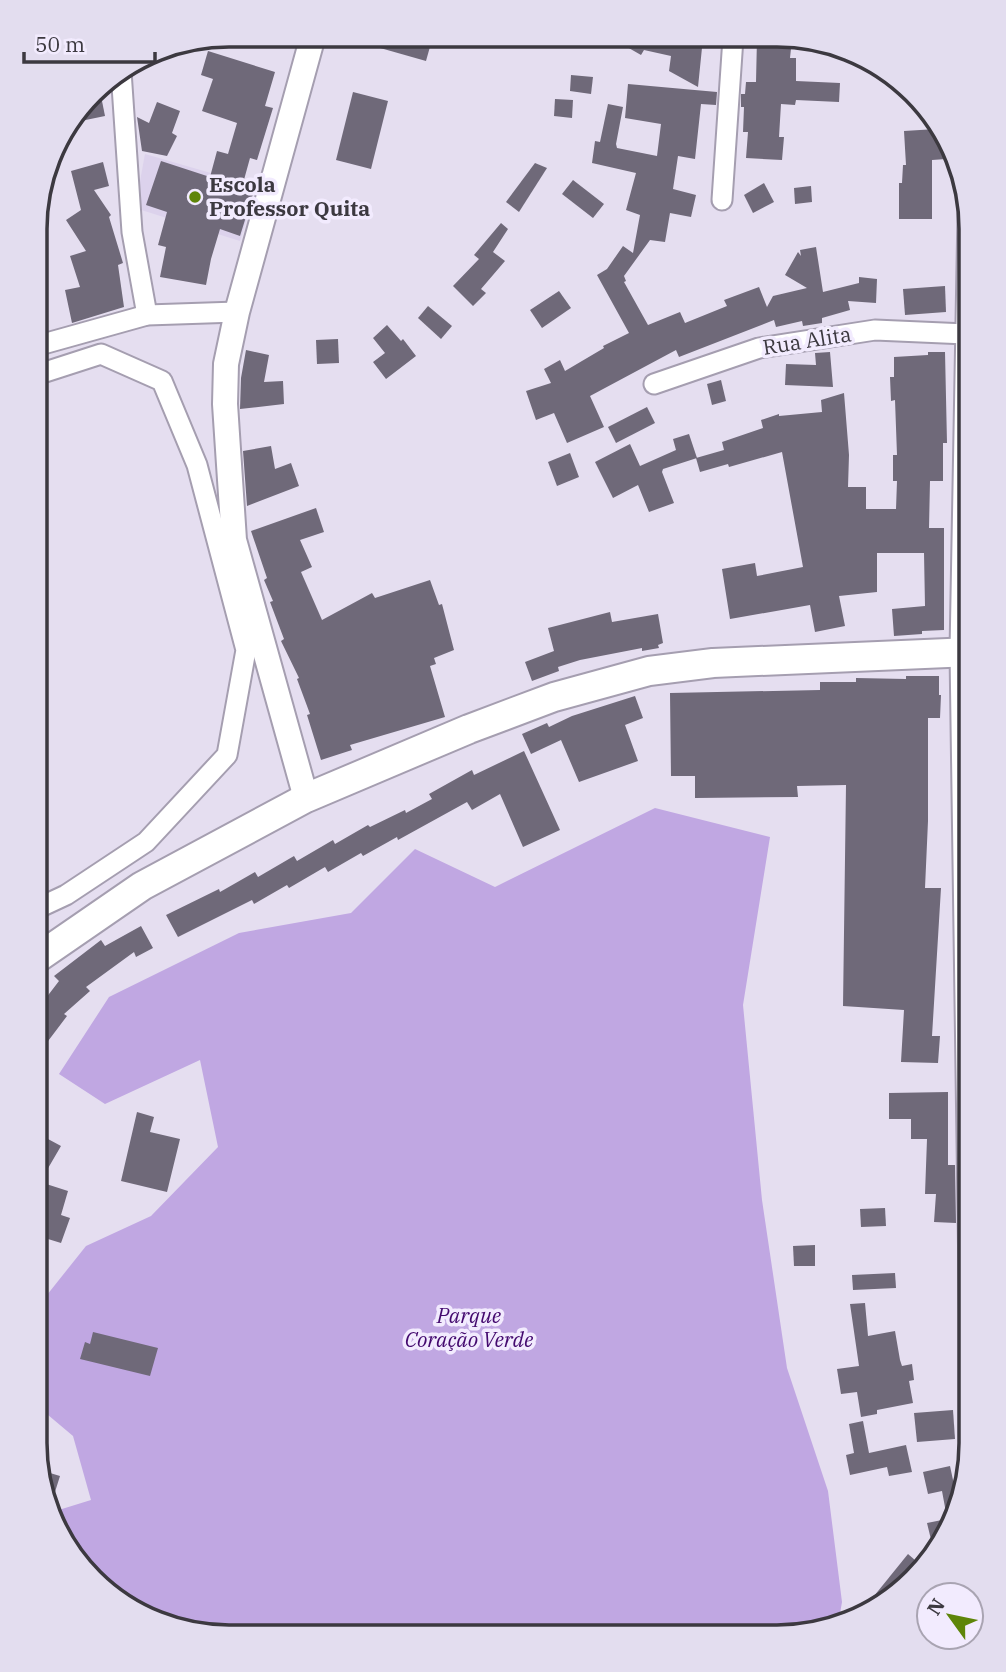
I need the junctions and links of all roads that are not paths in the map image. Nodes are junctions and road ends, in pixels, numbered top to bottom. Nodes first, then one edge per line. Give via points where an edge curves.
1 (732, 47) edge
2 (310, 48) edge
3 (122, 83) edge
4 (722, 200) dead end
5 (237, 312) junction
6 (147, 315) junction
7 (959, 334) edge
8 (47, 343) edge
9 (47, 371) edge
10 (654, 384) dead end
11 (959, 652) edge
12 (306, 798) junction
13 (47, 904) edge
14 (47, 951) edge

1 - 4 street
2 - 5 street
3 - 6 street via 132,232
5 - 6 street
5 - 12 street via 226,364 225,404 234,540
6 - 8 street
7 - 10 street, Rua Alita via 875,330 759,348
9 - 13 street via 101,354 162,381 197,465 246,650 228,755 146,842
11 - 12 main road via 713,663 649,671 554,697
12 - 14 main road via 142,886

